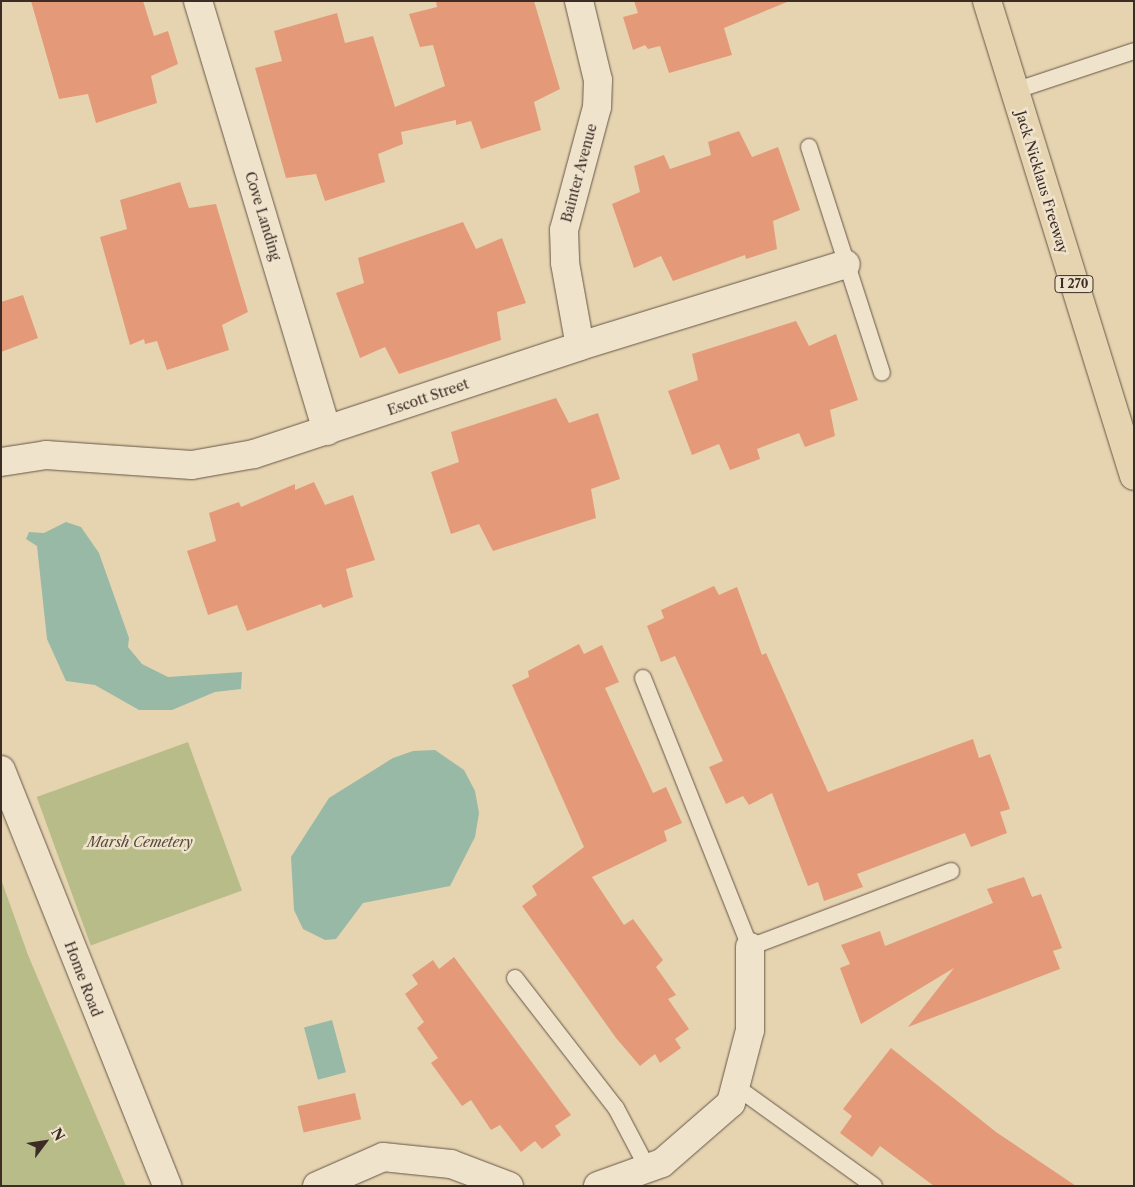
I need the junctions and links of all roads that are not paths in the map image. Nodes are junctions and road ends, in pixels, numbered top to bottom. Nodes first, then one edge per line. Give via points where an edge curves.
1 (198, 1) edge
2 (579, 1) edge
3 (987, 1) edge
4 (1134, 51) edge
5 (1014, 91) junction
6 (810, 147) dead end
7 (846, 264) junction
8 (580, 346) junction
9 (882, 373) dead end
10 (327, 431) junction
11 (1, 462) edge
12 (1134, 476) edge
13 (643, 678) dead end
14 (1, 770) edge
15 (951, 871) dead end
16 (750, 947) junction
17 (515, 978) dead end
18 (735, 1086) junction
19 (648, 1169) junction
20 (167, 1186) edge
21 (317, 1186) edge
22 (509, 1186) edge
23 (598, 1186) edge
24 (874, 1186) edge

1 - 10 street, Cove Landing
2 - 8 street, Bainter Avenue via 598,80 597,107 564,230 565,263
3 - 5 highway, Jack Nicklaus Freeway / I 270
4 - 5 lane
5 - 12 highway, Jack Nicklaus Freeway / I 270
6 - 7 lane
7 - 8 street, Escott Street
7 - 9 lane
8 - 10 street, Escott Street
10 - 11 street, Escott Street via 254,454 192,465 46,455
13 - 16 lane
14 - 20 street, Home Road
15 - 16 lane
16 - 18 street via 750,1030
17 - 19 lane via 616,1108
18 - 19 street via 731,1103 662,1163
18 - 24 lane
19 - 23 street
21 - 22 street via 383,1158 451,1164

